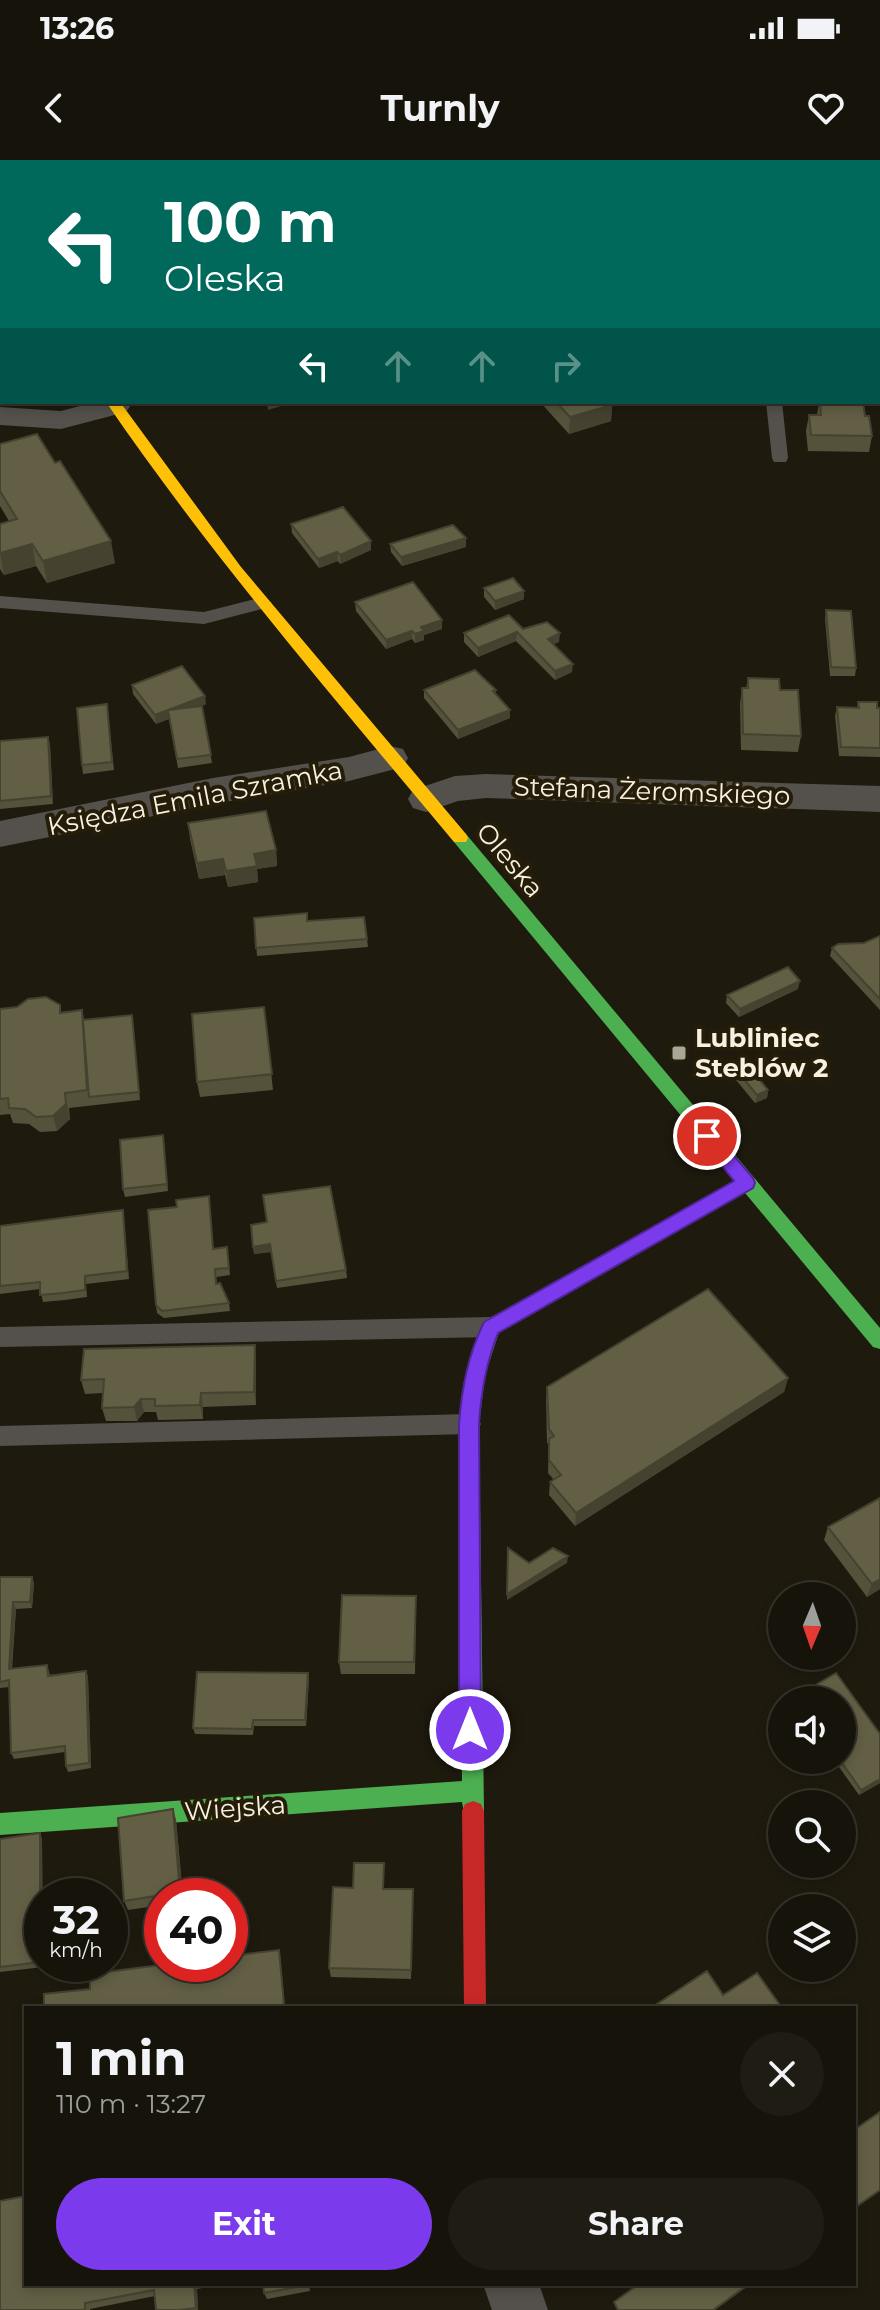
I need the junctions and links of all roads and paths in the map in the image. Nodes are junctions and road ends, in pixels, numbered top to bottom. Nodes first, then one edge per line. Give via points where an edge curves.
1 (114, 404) edge
2 (774, 404) edge
3 (0, 416) edge
4 (780, 458) dead end
5 (0, 602) edge
6 (263, 603) junction
7 (390, 758) junction
8 (426, 799) junction
9 (880, 799) edge
10 (0, 834) edge
11 (746, 1183) junction
12 (491, 1327) junction
13 (0, 1337) edge
14 (880, 1341) edge
15 (469, 1424) junction
16 (0, 1436) edge
17 (470, 1791) junction
18 (0, 1824) edge
19 (475, 2006) edge
20 (512, 2286) edge
21 (520, 2310) edge

1 - 3 street via 61,420
1 - 6 street, Oleska via 153,463
2 - 4 lane
5 - 6 lane via 204,618
6 - 7 street, Oleska
7 - 8 street, Oleska
7 - 10 street, Księdza Emila Szramka
8 - 9 street, Stefana Żeromskiego via 486,786
8 - 11 street, Oleska
11 - 12 street
11 - 14 street, Oleska
12 - 13 lane
12 - 15 street via 472,1387
15 - 16 lane
15 - 17 street
17 - 18 street, Wiejska
17 - 19 street
20 - 21 street

